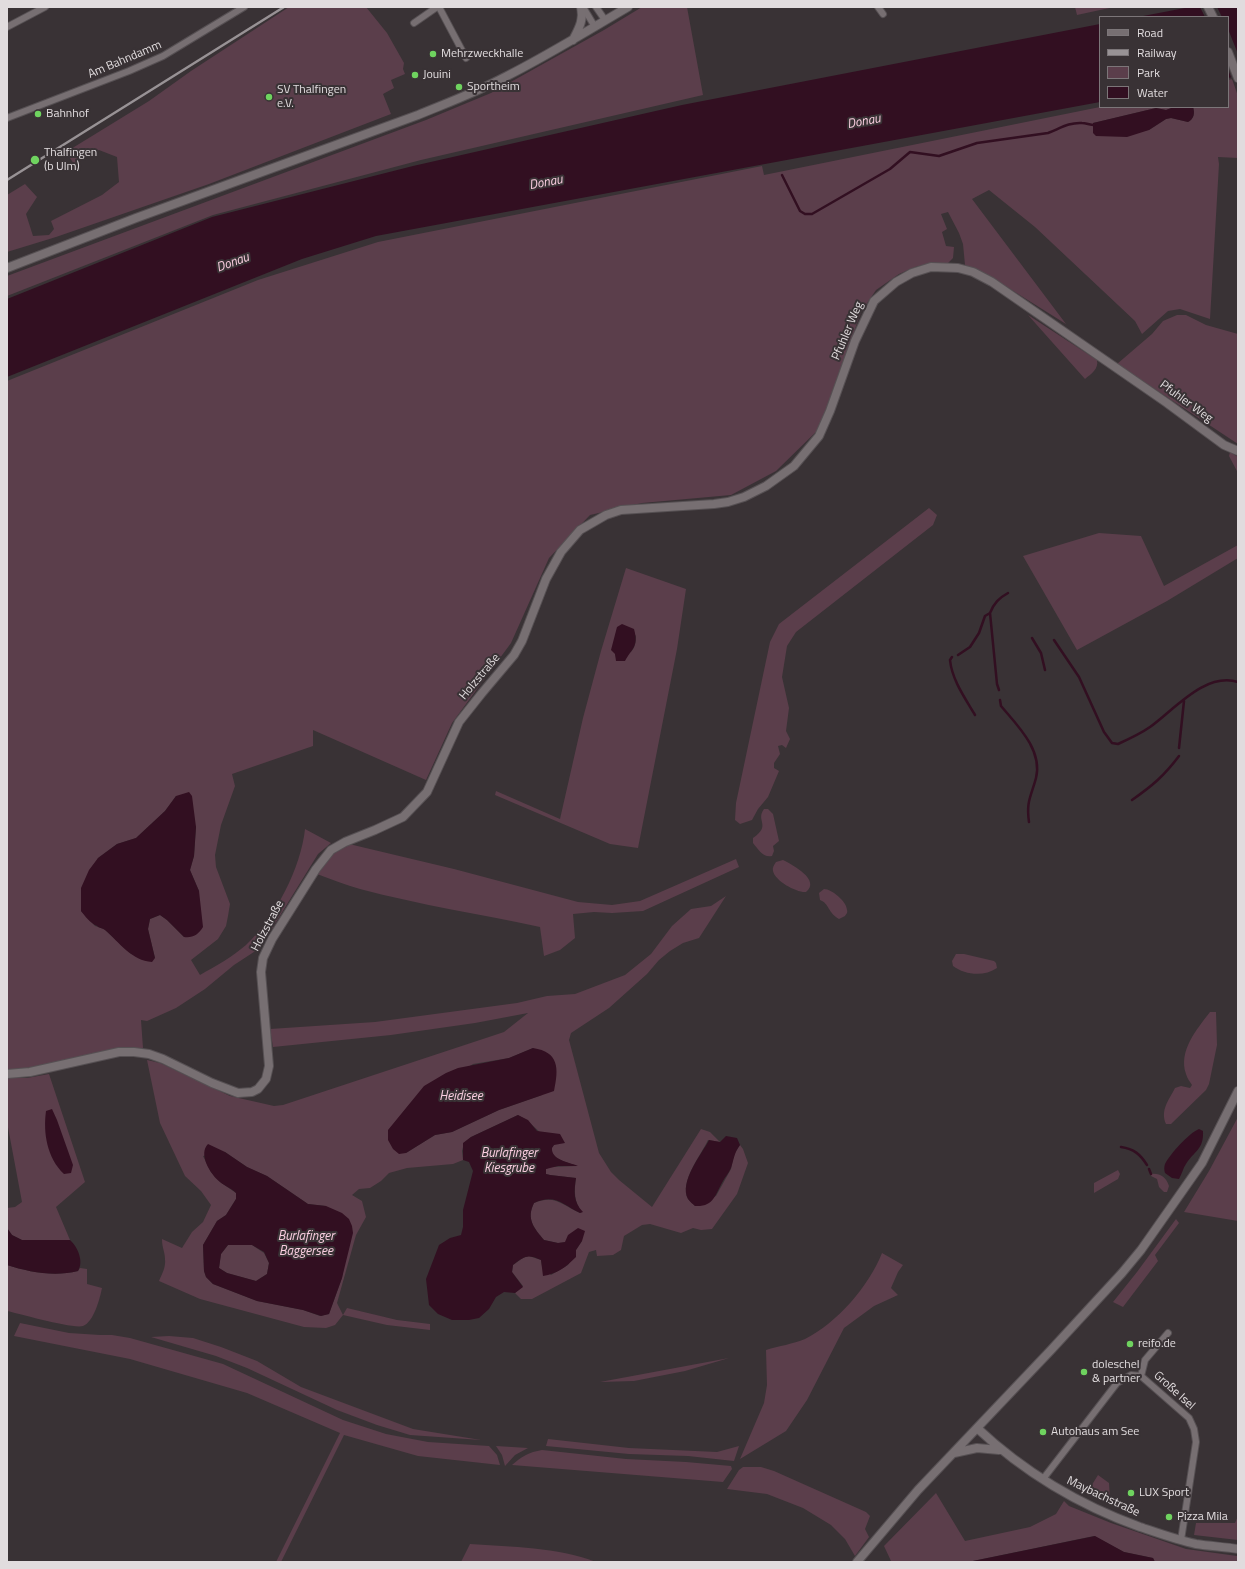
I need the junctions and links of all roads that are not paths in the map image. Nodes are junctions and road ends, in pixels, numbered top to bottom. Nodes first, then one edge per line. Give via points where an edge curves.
1 (45, 7) edge
2 (244, 7) edge
3 (438, 7) edge
4 (582, 7) edge
5 (596, 7) edge
6 (628, 7) edge
7 (878, 7) edge
8 (1208, 7) edge
9 (883, 14) dead end
10 (1212, 16) edge
11 (605, 20) junction
12 (414, 23) dead end
13 (7, 27) edge
14 (595, 27) junction
15 (573, 40) junction
16 (1229, 55) edge
17 (466, 58) dead end
18 (1238, 78) edge
19 (7, 118) edge
20 (7, 268) edge
21 (1238, 451) edge
22 (534, 607) joint
23 (7, 1074) edge
24 (1238, 1091) edge
25 (1168, 1333) dead end
26 (1141, 1376) junction
27 (977, 1428) junction
28 (1002, 1450) junction
29 (952, 1454) junction
30 (1043, 1479) junction
31 (1181, 1540) junction
32 (1238, 1549) edge
33 (857, 1562) edge

1 - 13 street
2 - 19 street, Am Bahndamm via 163,56
3 - 12 street
3 - 17 street
4 - 14 street
4 - 15 street via 583,18
5 - 11 street
6 - 11 street
7 - 9 street
8 - 10 street
11 - 14 street
14 - 15 street
15 - 20 street via 498,81 418,116 136,218
16 - 18 street
21 - 22 street, Pfuhler Weg via 1224,445 982,276 958,268 931,268 912,273 896,282 874,301 854,341 819,436 794,466 766,486 728,502 621,510 590,523 580,530 561,552
22 - 23 street, Holzstraße via 514,655 459,722 427,792 404,816 331,850 316,869 272,939 263,958 261,972 269,1066 266,1079 258,1089 238,1093 163,1059 134,1052 119,1052 30,1072
24 - 27 street via 1202,1163 1141,1250 1107,1290
25 - 26 street, Große Isel via 1146,1360
26 - 30 street, Große Isel via 1131,1375 1117,1383
26 - 31 street, Große Isel via 1189,1418 1194,1430 1196,1442
27 - 28 street, Maybachstraße
27 - 29 street
28 - 29 street via 977,1448
28 - 30 street, Maybachstraße
29 - 33 street via 892,1519
30 - 31 street, Maybachstraße via 1058,1490 1095,1509
31 - 32 street, Maybachstraße

